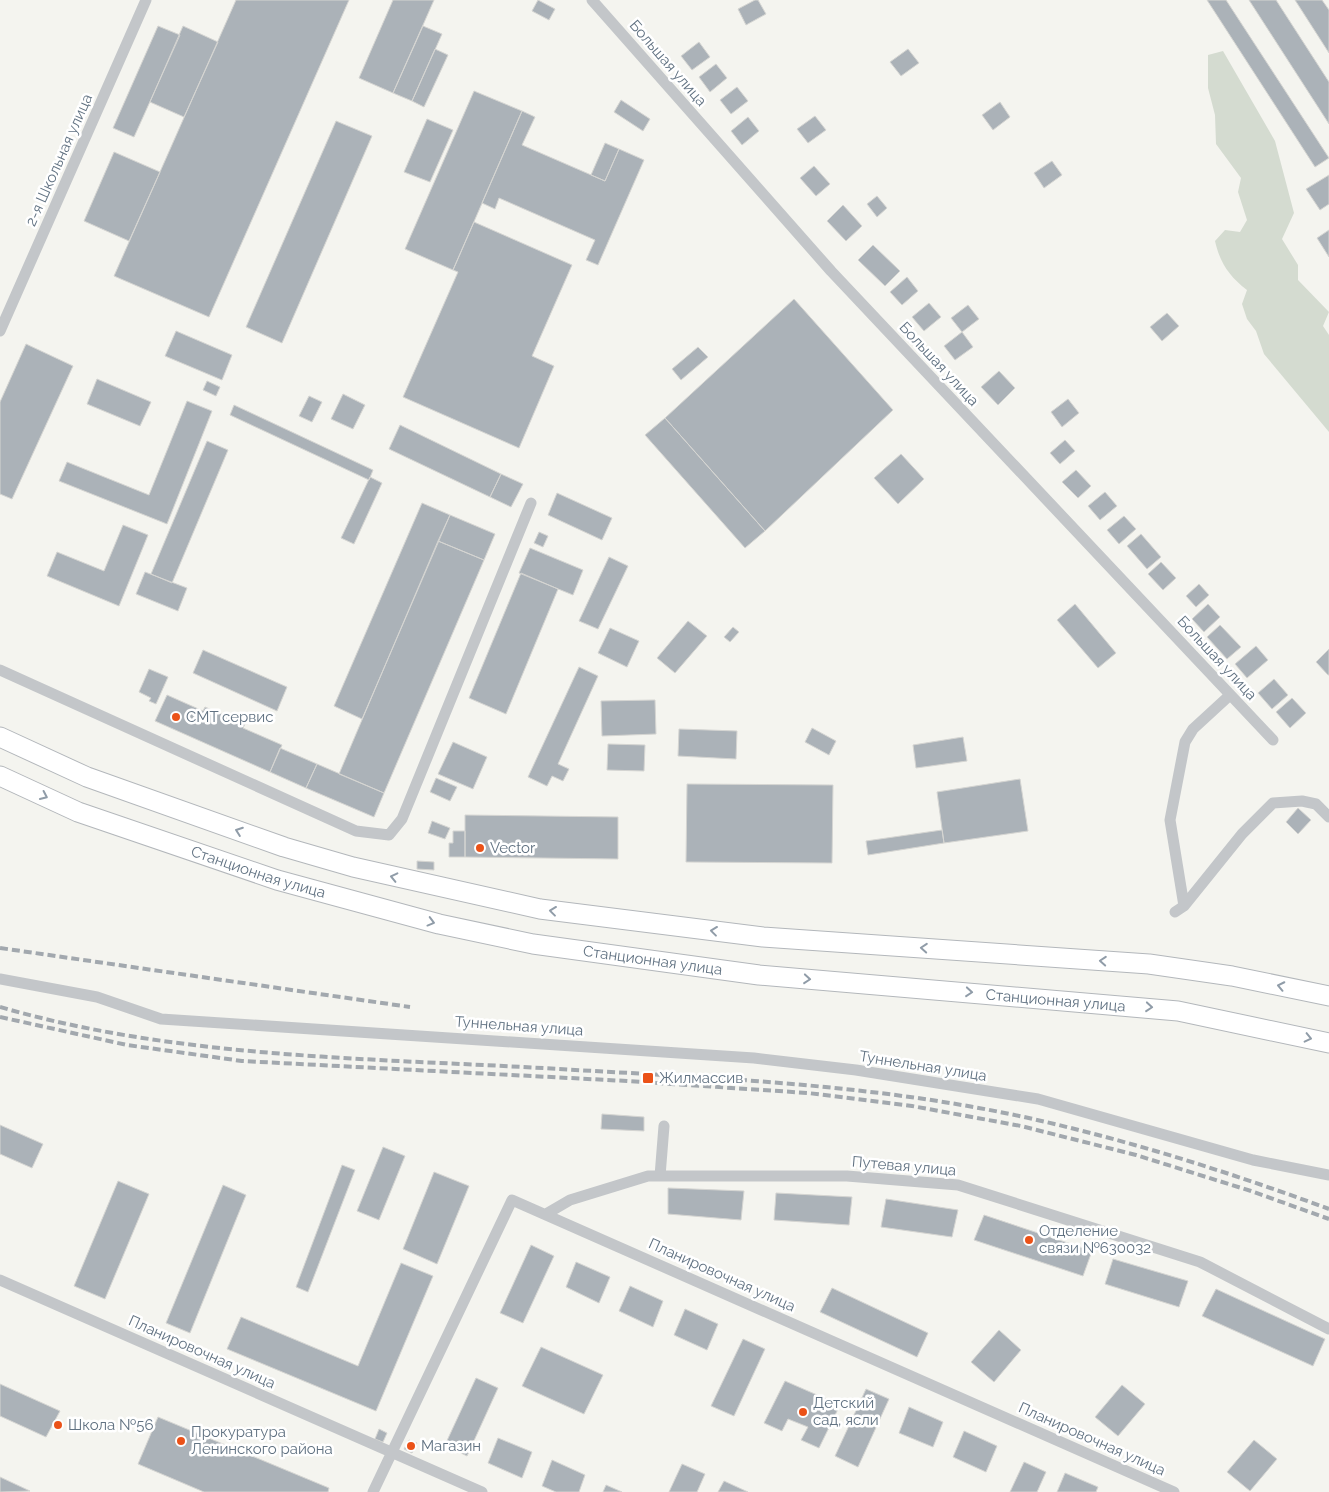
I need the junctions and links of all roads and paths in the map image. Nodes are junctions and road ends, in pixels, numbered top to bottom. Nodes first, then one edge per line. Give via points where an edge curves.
1 (146, 0) edge
2 (592, 0) edge
3 (0, 332) edge
4 (531, 503) dead end
5 (0, 670) edge
6 (1230, 695) junction
7 (0, 737) edge
8 (1273, 740) dead end
9 (0, 776) edge
10 (1329, 817) edge
11 (0, 979) edge
12 (1329, 996) edge
13 (1329, 1043) edge
14 (664, 1126) dead end
15 (1329, 1175) edge
16 (660, 1176) junction
17 (546, 1214) junction
18 (0, 1280) edge
19 (1329, 1329) edge
20 (391, 1451) junction
21 (373, 1492) edge
22 (482, 1492) edge
23 (1174, 1492) edge

1 - 3 street, 2-я Школьная улица
2 - 6 street, Большая улица via 831,270
4 - 5 street via 402,819 388,835 356,831
6 - 8 street, Большая улица
6 - 10 street via 1193,729 1185,742 1170,820 1180,909 1242,834 1273,803 1302,800 1316,804
12 -> 7 main road, Станционная улица via 1232,976 1149,964 763,937 540,909 284,848 87,777
9 -> 13 main road, Станционная улица via 78,812 277,880 439,924 533,944 759,975 1178,1010
11 - 15 street, Туннельная улица via 97,997 162,1019 754,1058 856,1070 1038,1099 1253,1160
14 - 16 street
16 - 17 street, Путевая улица via 648,1176 570,1200
16 - 19 street, Путевая улица via 847,1176 958,1185 1200,1262
17 - 20 street, Планировочная улица via 512,1200
17 - 23 street, Планировочная улица
18 - 20 street, Планировочная улица
20 - 21 street, Планировочная улица
20 - 22 street, Планировочная улица

